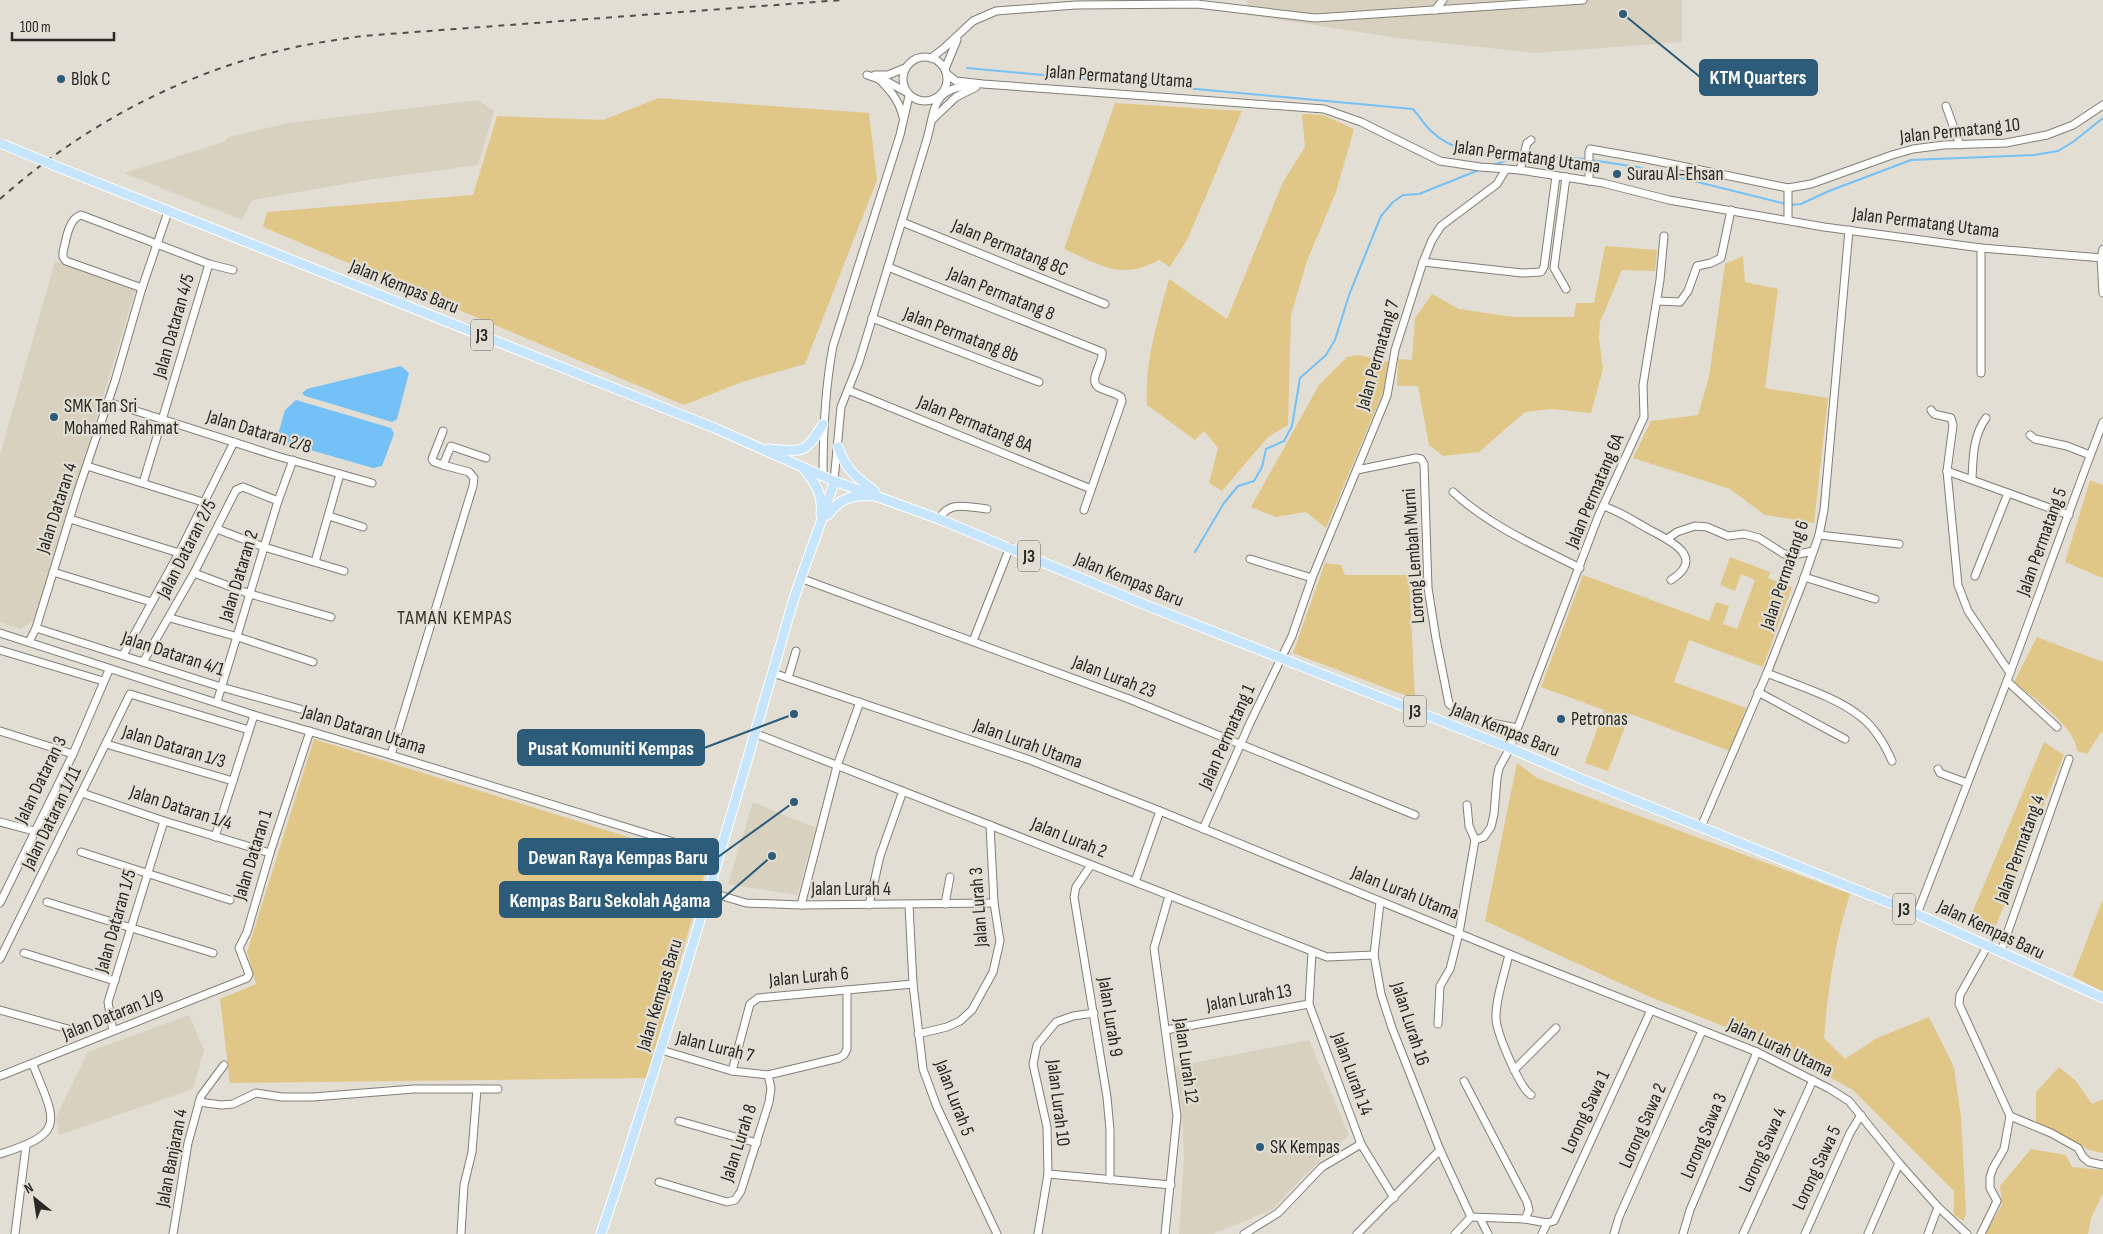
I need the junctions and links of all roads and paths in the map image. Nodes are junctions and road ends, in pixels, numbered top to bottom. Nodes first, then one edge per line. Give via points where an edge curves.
1 (1443, 0) edge
2 (1583, 0) edge
3 (1506, 3) edge
4 (1435, 10) junction
5 (959, 35) junction
6 (931, 58) junction
7 (906, 67) junction
8 (946, 71) junction
9 (878, 78) junction
10 (983, 84) junction
11 (943, 93) junction
12 (908, 94) junction
13 (2103, 105) edge
14 (1946, 106) dead end
15 (933, 119) junction
16 (904, 120) junction
17 (1, 143) edge
18 (1528, 143) dead end
19 (1960, 145) junction
20 (1521, 167) junction
21 (1502, 169) junction
22 (1556, 176) junction
23 (1566, 177) junction
24 (1589, 180) junction
25 (1788, 190) junction
26 (1731, 210) junction
27 (168, 212) junction
28 (1788, 216) junction
29 (902, 222) junction
30 (1849, 230) junction
31 (1664, 236) dead end
32 (157, 244) junction
33 (1981, 248) junction
34 (2103, 248) edge
35 (2102, 258) edge
36 (1423, 262) junction
37 (209, 264) junction
38 (888, 267) junction
39 (233, 270) dead end
40 (142, 288) junction
41 (1566, 289) dead end
42 (2103, 293) edge
43 (1656, 301) junction
44 (1105, 304) dead end
45 (872, 318) junction
46 (1981, 373) dead end
47 (1039, 382) dead end
48 (848, 390) junction
49 (108, 402) junction
50 (1931, 410) dead end
51 (1986, 418) dead end
52 (163, 420) junction
53 (2103, 422) edge
54 (823, 424) junction
55 (443, 431) dead end
56 (2030, 436) dead end
57 (234, 442) junction
58 (838, 447) junction
59 (761, 448) junction
60 (2090, 455) junction
61 (486, 458) dead end
62 (293, 460) junction
63 (443, 464) junction
64 (87, 466) junction
65 (801, 466) junction
66 (1357, 470) junction
67 (1947, 472) junction
68 (340, 474) junction
69 (823, 475) junction
70 (1972, 479) junction
71 (834, 480) junction
72 (143, 483) junction
73 (372, 483) dead end
74 (1091, 489) junction
75 (1453, 492) dead end
76 (2008, 493) junction
77 (878, 496) junction
78 (278, 501) junction
79 (206, 503) junction
80 (828, 506) junction
81 (1603, 506) junction
82 (988, 509) dead end
83 (1084, 510) dead end
84 (2069, 515) junction
85 (329, 516) junction
86 (70, 519) junction
87 (939, 519) junction
88 (363, 527) dead end
89 (819, 527) junction
90 (217, 529) junction
91 (1819, 536) junction
92 (1667, 539) junction
93 (1899, 544) dead end
94 (264, 547) junction
95 (1010, 548) junction
96 (1813, 551) junction
97 (179, 553) junction
98 (1250, 559) dead end
99 (315, 562) junction
100 (1580, 568) junction
101 (344, 571) dead end
102 (53, 572) junction
103 (194, 573) junction
104 (1975, 576) dead end
105 (1804, 577) junction
106 (800, 578) junction
107 (1312, 578) junction
108 (1672, 580) dead end
109 (250, 594) junction
110 (1874, 599) dead end
111 (151, 602) junction
112 (331, 617) dead end
113 (170, 618) junction
114 (36, 628) junction
115 (0, 633) edge
116 (238, 637) junction
117 (973, 641) junction
118 (29, 642) junction
119 (0, 650) edge
120 (796, 651) dead end
121 (124, 655) junction
122 (1281, 658) junction
123 (143, 662) junction
124 (313, 662) dead end
125 (110, 670) junction
126 (773, 673) junction
127 (1767, 673) junction
128 (2010, 674) junction
129 (788, 678) junction
130 (103, 681) junction
131 (2007, 681) junction
132 (221, 687) junction
133 (1758, 692) junction
134 (217, 702) junction
135 (860, 702) junction
136 (300, 709) dead end
137 (254, 714) junction
138 (2057, 726) dead end
139 (1517, 728) junction
140 (249, 730) junction
141 (0, 731) edge
142 (310, 731) junction
143 (754, 734) junction
144 (1846, 739) dead end
145 (106, 744) junction
146 (1241, 746) junction
147 (1510, 748) junction
148 (73, 754) junction
149 (391, 754) junction
150 (2069, 759) dead end
151 (1892, 761) dead end
152 (837, 766) junction
153 (1938, 769) dead end
154 (233, 781) junction
155 (1967, 783) junction
156 (903, 791) junction
157 (82, 793) junction
158 (1467, 805) dead end
159 (1160, 811) junction
160 (1415, 815) dead end
161 (164, 821) junction
162 (0, 822) edge
163 (990, 825) junction
164 (1701, 827) junction
165 (1203, 829) junction
166 (34, 832) junction
167 (215, 836) junction
168 (1475, 840) junction
169 (80, 852) dead end
170 (270, 853) junction
171 (719, 856) junction
172 (1092, 865) junction
173 (147, 873) junction
174 (950, 877) dead end
175 (1135, 882) junction
176 (709, 892) junction
177 (1170, 896) junction
178 (230, 900) dead end
179 (47, 902) dead end
180 (1380, 902) junction
181 (0, 903) edge
182 (994, 903) junction
183 (945, 904) junction
184 (801, 905) junction
185 (869, 905) junction
186 (908, 905) junction
187 (1917, 914) junction
188 (131, 926) junction
189 (1459, 933) junction
190 (1988, 946) junction
191 (2001, 951) junction
192 (1312, 952) junction
193 (24, 953) dead end
194 (212, 953) dead end
195 (1509, 954) junction
196 (1374, 955) junction
197 (0, 959) edge
198 (116, 981) junction
199 (238, 983) joint
200 (913, 984) junction
201 (847, 990) junction
202 (2103, 998) edge
203 (1309, 1004) junction
204 (0, 1010) edge
205 (1651, 1010) junction
206 (1094, 1013) junction
207 (1438, 1024) dead end
208 (1556, 1028) dead end
209 (1166, 1030) junction
210 (75, 1031) dead end
211 (113, 1031) junction
212 (1702, 1031) junction
213 (918, 1034) junction
214 (660, 1050) junction
215 (1757, 1052) junction
216 (33, 1064) junction
217 (224, 1065) dead end
218 (1514, 1070) junction
219 (732, 1071) junction
220 (768, 1075) junction
221 (0, 1076) edge
222 (1812, 1080) junction
223 (1464, 1082) dead end
224 (477, 1089) junction
225 (498, 1089) dead end
226 (1530, 1095) dead end
227 (199, 1102) junction
228 (1861, 1116) junction
229 (2010, 1116) junction
230 (678, 1121) dead end
231 (757, 1143) junction
232 (1361, 1144) junction
233 (26, 1146) junction
234 (1440, 1150) junction
235 (0, 1154) edge
236 (1899, 1163) junction
237 (2103, 1165) edge
238 (1048, 1174) junction
239 (1110, 1180) junction
240 (659, 1182) dead end
241 (1170, 1185) junction
242 (1394, 1198) junction
243 (1938, 1207) junction
244 (1471, 1217) junction
245 (1480, 1218) junction
246 (1525, 1219) junction
247 (1547, 1223) junction
248 (15, 1234) edge
249 (173, 1234) edge
250 (461, 1234) edge
251 (601, 1234) edge
252 (997, 1234) edge
253 (1038, 1234) edge
254 (1165, 1234) edge
255 (1244, 1234) edge
256 (1357, 1234) edge
257 (1455, 1234) edge
258 (1488, 1234) edge
259 (1542, 1234) edge
260 (1614, 1234) edge
261 (1683, 1234) edge
262 (1743, 1234) edge
263 (1805, 1234) edge
264 (1868, 1234) edge
265 (1928, 1234) edge
266 (1967, 1234) edge
267 (1981, 1234) edge

1 - 4 street
2 - 3 street
3 - 4 street
4 - 5 street via 1315,18 1197,4 1076,5 988,13 973,21
5 - 6 street
5 - 8 street
6 - 7 street via 917,58
6 - 8 street via 938,60
7 - 9 street via 888,75 867,74
7 - 12 street via 902,80
8 - 10 street, Jalan Permatang Utama via 956,81
8 - 11 street
9 - 12 street
9 - 16 street via 893,94
10 - 11 street, Jalan Permatang Utama
10 - 15 street via 956,97
10 - 21 street, Jalan Permatang Utama via 1324,109 1361,122 1440,161
11 - 12 street via 926,102
11 - 15 street
12 - 16 street
13 - 19 street, Jalan Permatang 10 via 2060,132 2006,144
14 - 19 street
15 - 29 street
16 - 54 street via 834,346
17 - 27 main road, Jalan Kempas Baru / J3, bridge
18 - 20 street
19 - 25 street, Jalan Permatang 10 via 1913,149
20 - 21 street, Jalan Permatang Utama
20 - 22 street, Jalan Permatang Utama
21 - 36 street, Jalan Permatang 7 via 1502,178 1489,191 1441,226
22 - 23 street, Jalan Permatang Utama
22 - 36 street via 1541,272 1522,273
23 - 24 street, Jalan Permatang Utama
23 - 41 street via 1554,268
24 - 25 street via 1590,151 1656,160
24 - 26 street, Jalan Permatang Utama via 1669,200
25 - 28 street
26 - 28 street, Jalan Permatang Utama
26 - 43 street via 1721,258 1696,266 1688,291 1680,302
27 - 32 street, Jalan Dataran 4
27 - 59 main road, Jalan Kempas Baru / J3
28 - 30 street, Jalan Permatang Utama
29 - 38 street
29 - 44 street, Jalan Permatang 8C
30 - 33 street, Jalan Permatang Utama
30 - 91 street, Jalan Permatang 6
31 - 43 street, Jalan Permatang 6A
32 - 37 street, Jalan Dataran 4/5
32 - 40 street, Jalan Dataran 4
32 - 40 street, Jalan Dataran 4/5 via 81,215 76,216 70,227 63,252 66,261
33 - 35 street, Jalan Permatang Utama
33 - 46 street
34 - 35 street
35 - 42 street
36 - 66 street, Jalan Permatang 7 via 1395,350 1387,396
37 - 39 street, Jalan Dataran 4/5
37 - 52 street, Jalan Dataran 4/5
38 - 45 street
38 - 74 street, Jalan Permatang 8 via 1102,352 1094,382 1121,397 1122,401
40 - 49 street, Jalan Dataran 4
43 - 81 street, Jalan Permatang 6A via 1643,385 1644,417
45 - 47 street, Jalan Permatang 8b
45 - 48 street
48 - 58 street via 841,407
48 - 74 street, Jalan Permatang 8A
49 - 52 street, Jalan Dataran 2/8
49 - 64 street, Jalan Dataran 4
50 - 67 street via 1934,414 1951,418 1954,425
51 - 70 street via 1978,429 1975,442
52 - 57 street, Jalan Dataran 2/8
52 - 72 street, Jalan Dataran 4/5
53 - 60 street, Jalan Permatang 5
54 - 59 main road via 812,443 796,451
54 - 69 street
55 - 63 street via 432,459
56 - 60 street
57 - 62 street, Jalan Dataran 2/8
57 - 79 street
58 - 71 street
58 - 77 main road via 851,473
59 - 65 main road, Jalan Kempas Baru / J3
60 - 84 street, Jalan Permatang 5
61 - 63 street via 451,446
62 - 68 street, Jalan Dataran 2/8
62 - 78 street, Jalan Dataran 2
63 - 149 street via 469,472 474,478 473,486
64 - 72 street
64 - 86 street, Jalan Dataran 4
65 - 69 main road, Jalan Kempas Baru / J3
65 - 89 main road via 820,493
66 - 107 street, Jalan Permatang 7
66 - 139 street, Lorong Lembah Murni via 1421,459 1424,464 1428,588 1449,704 1482,720
67 - 70 street
67 - 128 street via 1958,584 1968,611
68 - 73 street, Jalan Dataran 2/8
68 - 85 street
69 - 71 main road, Jalan Kempas Baru / J3
69 - 80 main road
70 - 76 street
71 - 77 main road, Jalan Kempas Baru / J3
71 - 80 main road, Jalan Kempas Baru
72 - 79 street
74 - 83 street
75 - 100 street via 1468,506 1518,537
76 - 84 street
76 - 104 street
77 - 87 main road, Jalan Kempas Baru / J3
77 - 89 main road via 857,495 840,501
78 - 90 street, Jalan Dataran 2/5 via 239,488
78 - 94 street, Jalan Dataran 2
79 - 97 street
80 - 89 main road, Jalan Kempas Baru
81 - 92 street
81 - 100 street, Jalan Permatang 6A
82 - 87 street via 953,506
84 - 128 street, Jalan Permatang 5
85 - 88 street
85 - 99 street
86 - 97 street
86 - 102 street, Jalan Dataran 4
87 - 95 main road, Jalan Kempas Baru / J3
89 - 106 main road, Jalan Kempas Baru
90 - 94 street
90 - 103 street, Jalan Dataran 2/5
91 - 93 street
91 - 96 street, Jalan Permatang 6
92 - 96 street via 1676,532 1695,526 1707,527 1728,536 1744,534 1760,538 1784,554
92 - 108 street via 1680,548 1686,561 1684,569
94 - 99 street
94 - 109 street, Jalan Dataran 2
95 - 117 street
95 - 122 main road, Jalan Kempas Baru / J3
96 - 105 street, Jalan Permatang 6
97 - 111 street
98 - 107 street
99 - 101 street
100 - 139 street, Jalan Permatang 6A
102 - 111 street
102 - 114 street, Jalan Dataran 4
103 - 109 street
103 - 113 street, Jalan Dataran 2/5
105 - 110 street
105 - 127 street, Jalan Permatang 6
106 - 117 street, Jalan Lurah 23
106 - 126 main road, Jalan Kempas Baru
107 - 122 street, Jalan Permatang 7
109 - 112 street
109 - 116 street, Jalan Dataran 2
111 - 121 street
113 - 116 street
113 - 123 street, Jalan Dataran 2/5
114 - 118 street, Jalan Dataran 4
114 - 121 street, Jalan Dataran 4/1
115 - 118 street, Jalan Dataran Utama
116 - 124 street
116 - 132 street, Jalan Dataran 2
117 - 146 street, Jalan Lurah 23
118 - 125 street, Jalan Dataran Utama
119 - 130 street
120 - 129 street
121 - 123 street, Jalan Dataran 4/1
122 - 146 street, Jalan Permatang 1
122 - 147 main road, Jalan Kempas Baru / J3
123 - 132 street, Jalan Dataran 4/1
125 - 130 street, Jalan Dataran 3
125 - 134 street, Jalan Dataran Utama
126 - 129 street, Jalan Lurah Utama
126 - 143 main road, Jalan Kempas Baru
127 - 133 street, Jalan Permatang 6
127 - 151 street via 1847,707 1862,717
128 - 131 street, Jalan Permatang 5
129 - 135 street, Jalan Lurah Utama
130 - 148 street, Jalan Dataran 3
131 - 138 street
131 - 155 street, Jalan Permatang 5
132 - 134 street, Jalan Dataran 2
132 - 136 street, Jalan Dataran 4/1
133 - 144 street
133 - 164 street, Jalan Permatang 6
134 - 137 street, Jalan Dataran Utama
135 - 152 street
135 - 159 street, Jalan Lurah Utama via 1030,760
137 - 140 street
137 - 142 street, Jalan Dataran Utama
139 - 147 street, Jalan Permatang 6A
140 - 145 street, Jalan Dataran 1/11 via 130,694
140 - 154 street
141 - 148 street
142 - 149 street, Jalan Dataran Utama
142 - 170 street, Jalan Dataran 1
143 - 152 street, Jalan Lurah 2
143 - 171 main road, Jalan Kempas Baru
145 - 154 street, Jalan Dataran 1/3
145 - 157 street, Jalan Dataran 1/11
146 - 160 street, Jalan Lurah 23
146 - 165 street, Jalan Permatang 1
147 - 164 main road, Jalan Kempas Baru / J3
147 - 168 street, Jalan Permatang 6A via 1497,778 1491,827 1484,837
148 - 166 street, Jalan Dataran 3
149 - 171 street, Jalan Dataran Utama
150 - 191 street, Jalan Permatang 4
152 - 156 street, Jalan Lurah 2
152 - 184 street
153 - 155 street via 1940,773
154 - 167 street
155 - 187 street
156 - 163 street, Jalan Lurah 2
156 - 185 street via 880,856
157 - 161 street, Jalan Dataran 1/4
157 - 197 street, Jalan Dataran 1/11
158 - 168 street via 1469,826
159 - 165 street, Jalan Lurah Utama
159 - 175 street
161 - 167 street, Jalan Dataran 1/4
161 - 173 street, Jalan Dataran 1/5
162 - 166 street
163 - 172 street, Jalan Lurah 2
163 - 182 street, Jalan Lurah 3
164 - 187 main road, Jalan Kempas Baru / J3
165 - 180 street, Jalan Lurah Utama
166 - 181 street, Jalan Dataran 3
167 - 170 street, Jalan Dataran 1/4
168 - 189 street
169 - 173 street
170 - 199 street, Jalan Dataran 1 via 239,948 249,974
171 - 176 main road, Jalan Kempas Baru
172 - 175 street, Jalan Lurah 2
172 - 206 street, Jalan Lurah 9 via 1076,887 1074,897
173 - 178 street
173 - 188 street, Jalan Dataran 1/5
174 - 183 street
175 - 177 street, Jalan Lurah 2
176 - 184 street, Jalan Lurah 4 via 746,903
176 - 214 main road, Jalan Kempas Baru
177 - 192 street, Jalan Lurah 2
177 - 209 street, Jalan Lurah 12 via 1154,948
179 - 188 street
180 - 189 street, Jalan Lurah Utama
180 - 196 street, Jalan Lurah 16
182 - 183 street, Jalan Lurah 4
182 - 213 street, Jalan Lurah 3 via 1000,941 993,972 972,1010 947,1027
183 - 186 street, Jalan Lurah 4
184 - 185 street, Jalan Lurah 4
185 - 186 street, Jalan Lurah 4
186 - 200 street, Jalan Lurah 5
187 - 190 main road, Jalan Kempas Baru / J3
188 - 194 street
188 - 198 street, Jalan Dataran 1/5
189 - 195 street, Jalan Lurah Utama
189 - 207 street via 1450,969 1440,986
190 - 191 main road, Jalan Kempas Baru / J3
190 - 229 street via 1960,995 1959,1004
191 - 202 main road, Jalan Kempas Baru / J3
192 - 196 street, Jalan Lurah 2 via 1332,958
192 - 203 street, Jalan Lurah 14
193 - 198 street
195 - 205 street, Jalan Lurah Utama
195 - 218 street via 1496,1019
196 - 234 street, Jalan Lurah 16 via 1381,994 1392,1028
198 - 211 street, Jalan Dataran 1/5 via 108,1009
199 - 211 street, Jalan Dataran 1/9
200 - 201 street, Jalan Lurah 6
200 - 213 street, Jalan Lurah 5
201 - 219 street, Jalan Lurah 6 via 753,1001
201 - 220 street, Jalan Lurah 7 via 847,1048 844,1055
203 - 209 street, Jalan Lurah 13
203 - 232 street, Jalan Lurah 14
204 - 210 street
205 - 212 street, Jalan Lurah Utama
205 - 247 street, Lorong Sawa 1 via 1554,1221
206 - 238 street, Jalan Lurah 10 via 1056,1022 1037,1045 1033,1064 1047,1127
206 - 239 street, Jalan Lurah 9 via 1110,1130
208 - 218 street
209 - 241 street, Jalan Lurah 12 via 1177,1116
211 - 216 street, Jalan Dataran 1/9
212 - 215 street, Jalan Lurah Utama
212 - 260 street, Lorong Sawa 2 via 1619,1216
213 - 252 street, Jalan Lurah 5 via 922,1069
214 - 219 street, Jalan Lurah 7
214 - 251 main road, Jalan Kempas Baru
215 - 222 street, Jalan Lurah Utama
215 - 261 street, Lorong Sawa 3 via 1690,1210
216 - 221 street, Jalan Dataran 1/9
216 - 233 street via 51,1118 46,1133
217 - 227 street, Jalan Banjaran 4
218 - 226 street
219 - 220 street, Jalan Lurah 7
220 - 231 street, Jalan Lurah 8 via 770,1102
222 - 228 street, Jalan Lurah Utama via 1849,1101
222 - 262 street, Lorong Sawa 4
223 - 246 street via 1527,1202 1529,1210
224 - 225 street
224 - 227 street via 406,1089 313,1097 256,1093 233,1104
224 - 250 street
227 - 249 street, Jalan Banjaran 4 via 188,1143
228 - 236 street, Jalan Lurah Utama
228 - 263 street, Lorong Sawa 5 via 1850,1133
229 - 237 street via 2051,1133 2078,1148 2089,1162
229 - 267 street via 2004,1149 1990,1177 1990,1188 1997,1201
230 - 231 street
231 - 240 street, Jalan Lurah 8 via 735,1200 727,1202
232 - 242 street, Jalan Lurah 14
232 - 255 street via 1322,1167 1278,1213
233 - 235 street
233 - 248 street
234 - 242 street
234 - 244 street, Jalan Lurah 16
236 - 243 street, Jalan Lurah Utama
236 - 264 street
238 - 239 street
238 - 253 street, Jalan Lurah 10
239 - 241 street
241 - 254 street, Jalan Lurah 12
242 - 256 street
243 - 265 street
243 - 266 street, Jalan Lurah Utama
244 - 245 street
244 - 257 street
245 - 246 street
245 - 258 street
246 - 247 street
247 - 259 street, Lorong Sawa 1

